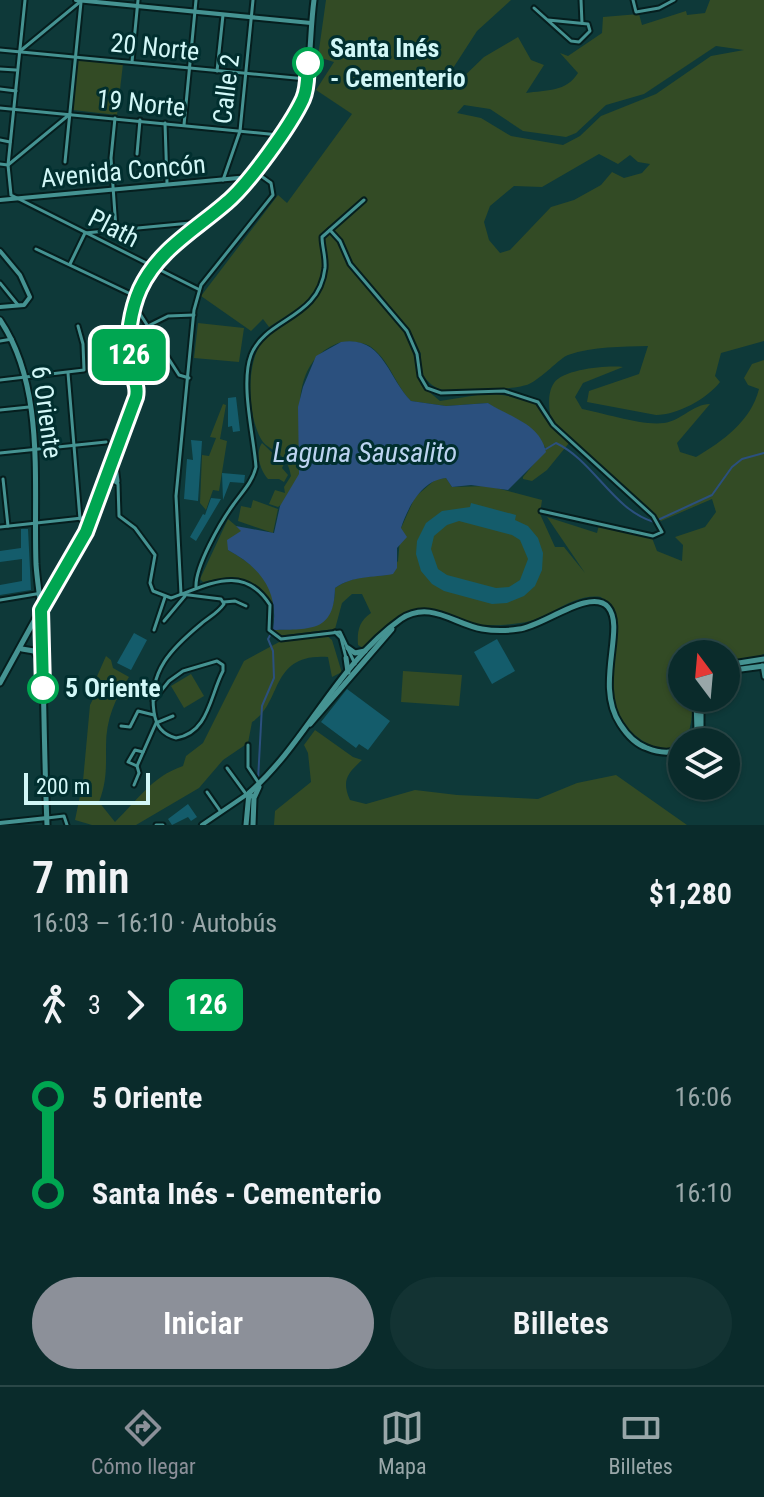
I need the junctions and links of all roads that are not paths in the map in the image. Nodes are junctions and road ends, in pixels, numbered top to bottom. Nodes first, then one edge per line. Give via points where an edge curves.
1 (25, 0) edge
2 (80, 0) edge
3 (196, 0) edge
4 (253, 0) edge
5 (314, 0) edge
6 (581, 0) edge
7 (633, 0) edge
8 (674, 0) edge
9 (138, 3) edge
10 (534, 8) dead end
11 (195, 12) junction
12 (223, 14) junction
13 (252, 17) junction
14 (548, 20) junction
15 (311, 23) junction
16 (582, 23) junction
17 (0, 50) edge
18 (19, 52) junction
19 (76, 57) junction
20 (132, 62) junction
21 (190, 68) junction
22 (0, 69) edge
23 (18, 70) junction
24 (217, 71) junction
25 (246, 74) junction
26 (306, 79) junction
27 (0, 89) edge
28 (16, 91) junction
29 (0, 108) edge
30 (14, 110) junction
31 (70, 114) junction
32 (115, 118) junction
33 (140, 120) junction
34 (165, 123) junction
35 (184, 125) junction
36 (240, 131) junction
37 (279, 135) junction
38 (0, 140) edge
39 (10, 142) junction
40 (137, 154) dead end
41 (65, 162) dead end
42 (0, 164) edge
43 (8, 165) junction
44 (254, 170) junction
45 (249, 177) junction
46 (223, 180) junction
47 (167, 185) junction
48 (113, 189) junction
49 (14, 199) junction
50 (0, 200) edge
51 (364, 200) dead end
52 (201, 222) junction
53 (116, 229) junction
54 (330, 230) junction
55 (85, 233) junction
56 (36, 249) dead end
57 (0, 251) edge
58 (70, 264) junction
59 (154, 268) junction
60 (0, 283) edge
61 (198, 289) junction
62 (137, 297) junction
63 (18, 305) junction
64 (135, 306) junction
65 (0, 307) edge
66 (194, 315) junction
67 (0, 320) edge
68 (78, 326) dead end
69 (148, 326) junction
70 (12, 339) junction
71 (0, 341) edge
72 (68, 373) junction
73 (26, 377) junction
74 (189, 378) junction
75 (0, 380) edge
76 (29, 407) junction
77 (0, 410) edge
78 (106, 442) dead end
79 (74, 445) junction
80 (33, 450) junction
81 (0, 453) edge
82 (114, 464) junction
83 (109, 478) junction
84 (3, 479) dead end
85 (117, 481) junction
86 (541, 511) dead end
87 (80, 519) junction
88 (90, 519) junction
89 (36, 523) junction
90 (8, 526) junction
91 (0, 527) edge
92 (196, 587) junction
93 (48, 592) junction
94 (183, 595) junction
95 (39, 596) junction
96 (165, 597) junction
97 (0, 600) edge
98 (224, 602) junction
99 (246, 606) dead end
100 (41, 610) junction
101 (164, 621) dead end
102 (394, 626) junction
103 (154, 630) dead end
104 (335, 632) junction
105 (348, 648) junction
106 (20, 650) junction
107 (366, 651) junction
108 (346, 658) joint
109 (764, 663) edge
110 (740, 665) edge
111 (740, 666) edge
112 (42, 667) junction
113 (353, 668) junction
114 (764, 677) edge
115 (0, 683) edge
116 (153, 701) junction
117 (154, 715) junction
118 (173, 716) dead end
119 (156, 723) junction
120 (121, 726) dead end
121 (248, 745) dead end
122 (143, 752) junction
123 (668, 752) edge
124 (137, 766) junction
125 (227, 768) dead end
126 (261, 782) junction
127 (134, 785) dead end
128 (207, 792) dead end
129 (250, 795) junction
130 (221, 812) junction
131 (47, 821) edge
132 (0, 823) edge
133 (67, 825) edge
134 (156, 825) edge
135 (163, 825) edge
136 (202, 825) edge
137 (246, 825) edge
138 (253, 825) edge

1 - 18 street
2 - 9 street
2 - 18 street
2 - 19 street
3 - 11 street
4 - 13 street, Calle 2
5 - 15 main road
6 - 16 street
7 - 8 street via 636,12
9 - 11 street
9 - 20 street
10 - 14 street
11 - 12 street
11 - 21 street
12 - 13 street
12 - 24 street
13 - 15 street
13 - 25 street, Calle 2
14 - 16 street
14 - 16 street via 575,43 590,31
15 - 26 main road
17 - 18 street, 20 Norte
18 - 19 street, 20 Norte
18 - 23 street
19 - 20 street, 20 Norte
19 - 31 street
20 - 21 street, 20 Norte
21 - 24 street, 20 Norte
21 - 35 street
22 - 23 street
23 - 28 street
24 - 25 street, 20 Norte
25 - 26 street, 20 Norte
25 - 36 street, Calle 2
26 - 37 main road via 302,100
27 - 28 street
28 - 30 street
29 - 30 street, 19 Norte
30 - 31 street, 19 Norte
30 - 39 street
31 - 32 street, 19 Norte
31 - 41 street
31 - 43 street
32 - 33 street, 19 Norte
32 - 48 street
33 - 34 street, 19 Norte
33 - 40 street
34 - 35 street, 19 Norte
34 - 47 street
35 - 36 street, 19 Norte
36 - 37 street, 19 Norte
36 - 46 street, Calle 2
37 - 44 main road
38 - 39 street
39 - 43 street
42 - 43 street
43 - 49 street
44 - 45 main road
44 - 61 street via 274,187 273,195
45 - 46 street, Avenida Concón
45 - 52 main road
46 - 47 street, Avenida Concón
47 - 48 street, Avenida Concón
48 - 49 street, Avenida Concón
48 - 53 street
49 - 50 street, Avenida Concón
49 - 55 street, Plath
51 - 54 street
52 - 53 street
52 - 59 main road
53 - 55 street
54 - 86 street via 350,264 407,331 427,388 441,393 504,391 538,402 553,425 653,516 662,532 653,536
54 - 92 street via 322,237 324,276 310,302 273,328 251,355 248,389 256,467 221,524
55 - 58 street
55 - 59 street, Plath
56 - 58 street
57 - 63 street via 29,292 29,302
58 - 62 street
59 - 61 street, Plath
59 - 62 main road
60 - 63 street
61 - 66 street
62 - 64 main road
63 - 65 street
64 - 69 street
64 - 82 main road via 128,360 137,390
66 - 69 street via 168,316
66 - 74 street
67 - 70 main road, 6 Oriente
68 - 72 street via 85,366
69 - 74 street via 179,375
70 - 71 street
70 - 73 main road, 6 Oriente
72 - 73 street
72 - 79 street
73 - 75 street
73 - 76 main road, 6 Oriente
74 - 94 street via 176,496
76 - 77 street
76 - 80 main road, 6 Oriente
78 - 79 street
79 - 80 street
79 - 87 street
80 - 81 street
80 - 89 main road, 6 Oriente
82 - 83 main road
82 - 85 main road
83 - 85 street
83 - 88 main road
84 - 90 street
85 - 96 street via 119,516 153,551 150,586
87 - 88 street
87 - 89 street
88 - 93 main road
88 - 100 main road
89 - 90 street
89 - 95 main road, 6 Oriente
90 - 91 street
92 - 94 street
92 - 104 street via 224,580 250,584 270,605 271,633 281,639
93 - 95 street
93 - 100 main road
94 - 96 street
94 - 98 street
94 - 101 street
95 - 97 street
95 - 100 main road, 6 Oriente
96 - 103 street
98 - 99 street
98 - 116 street via 162,662
100 - 106 main road
100 - 112 main road
102 - 107 main road
102 - 113 main road
102 - 123 main road via 410,615 428,612 483,629 522,629 582,602 601,601 614,620 608,691 618,721 640,746
104 - 105 street via 343,634
104 - 108 street
105 - 107 main road
105 - 113 street
106 - 112 main road via 34,651
106 - 115 main road
107 - 113 main road
108 - 113 main road
109 - 110 main road
109 - 111 main road
109 - 114 street
112 - 131 main road
113 - 126 main road
116 - 117 street
116 - 119 street via 183,671 218,661 223,665 200,724 188,735 176,738
117 - 119 street
117 - 120 street via 138,711 130,727
118 - 119 street
119 - 122 street
121 - 126 street via 248,767
122 - 124 street
122 - 124 street via 133,751 128,761
124 - 127 street
125 - 129 street
126 - 129 main road
128 - 130 street
129 - 130 street
129 - 137 main road
129 - 138 main road
130 - 136 street
131 - 132 street
131 - 133 street via 64,816
134 - 135 street

